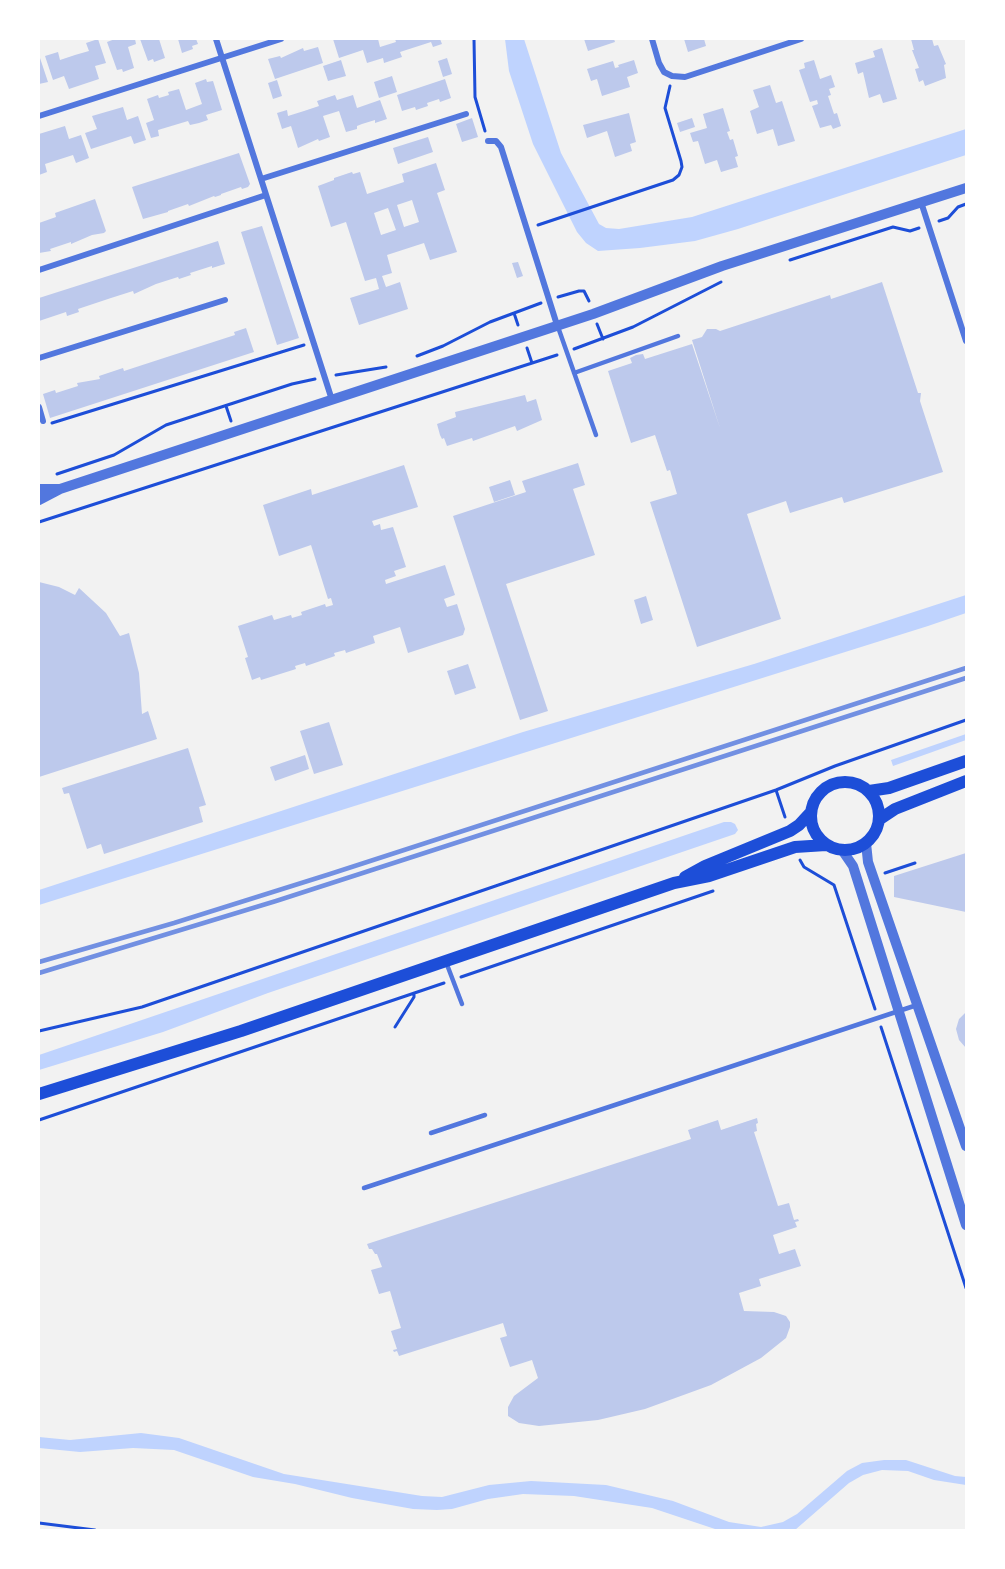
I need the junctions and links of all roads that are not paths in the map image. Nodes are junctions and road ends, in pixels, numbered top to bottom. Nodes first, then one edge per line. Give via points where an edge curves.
1 (216, 39) edge
2 (281, 39) edge
3 (651, 39) edge
4 (801, 39) edge
5 (223, 58) junction
6 (466, 114) dead end
7 (39, 116) edge
8 (488, 141) road end
9 (261, 179) junction
10 (966, 188) edge
11 (266, 195) junction
12 (921, 202) junction
13 (39, 270) edge
14 (225, 300) dead end
15 (557, 325) junction
16 (678, 336) dead end
17 (966, 341) edge
18 (39, 358) edge
19 (574, 374) junction
20 (332, 400) junction
21 (39, 407) edge
22 (44, 423) road end
23 (596, 435) dead end
24 (39, 489) edge
25 (60, 489) junction
26 (39, 500) edge
27 (966, 762) edge
28 (966, 781) edge
29 (869, 791) junction
30 (811, 812) junction
31 (880, 819) junction
32 (866, 843) junction
33 (826, 845) junction
34 (842, 850) junction
35 (674, 883) junction
36 (446, 961) junction
37 (462, 1004) dead end
38 (918, 1004) junction
39 (899, 1011) junction
40 (39, 1094) edge
41 (485, 1115) dead end
42 (431, 1133) dead end
43 (966, 1146) edge
44 (364, 1188) dead end
45 (966, 1225) edge

1 - 5 street
2 - 5 street
3 - 4 street via 664,72 685,77
5 - 7 street
5 - 9 street
6 - 9 street
8 - 15 street via 496,141 501,147
9 - 11 street
10 - 12 street
11 - 13 street
11 - 20 street
12 - 15 street
12 - 17 street
14 - 18 street
15 - 19 lane
15 - 20 street
16 - 19 lane
19 - 23 lane
20 - 25 street
21 - 22 street
24 - 25 street
25 - 26 street
27 - 29 main road
28 - 31 main road via 895,809
29 - 30 main road via 860,785 838,782 820,792
29 - 31 main road via 879,808
30 - 33 main road via 814,830
30 - 35 main road via 790,831
31 - 32 main road via 876,832
32 - 34 main road
32 - 38 street via 868,862
33 - 34 main road
33 - 35 main road via 795,847 709,876
34 - 39 street via 853,866
35 - 36 main road
36 - 37 lane
36 - 40 main road
38 - 39 lane
38 - 43 street
39 - 44 lane
39 - 45 street
41 - 42 lane

